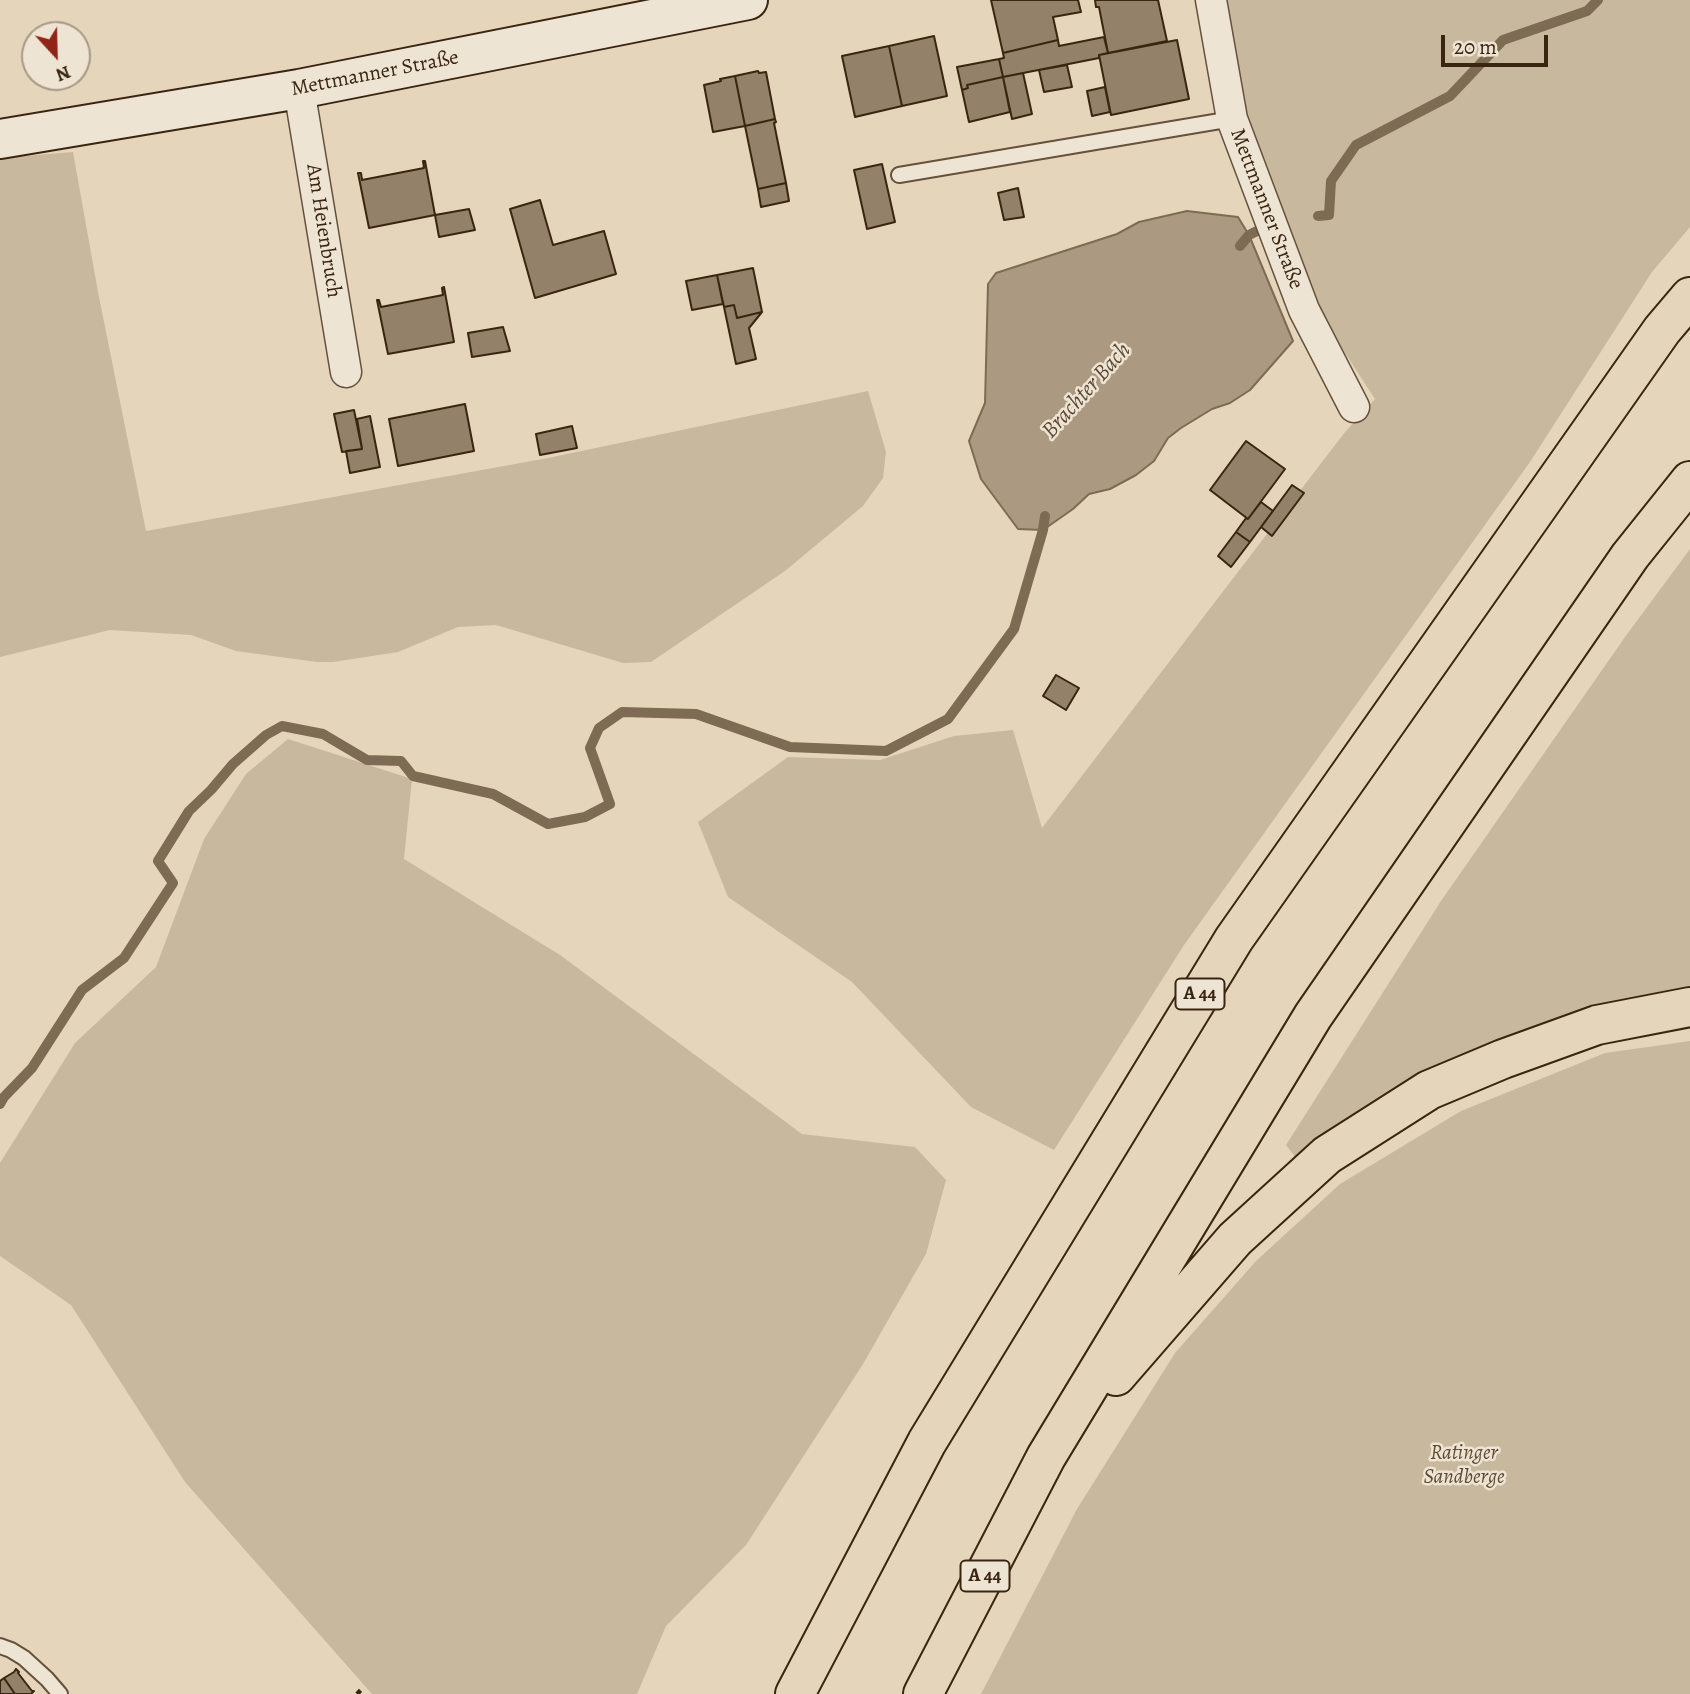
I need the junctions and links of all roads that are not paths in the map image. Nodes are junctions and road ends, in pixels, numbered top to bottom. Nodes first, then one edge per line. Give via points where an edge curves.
1 (748, 0) edge
2 (1212, 0) edge
3 (299, 89) junction
4 (1232, 119) junction
5 (0, 139) edge
6 (899, 175) dead end
7 (1690, 297) edge
8 (346, 372) dead end
9 (1354, 407) dead end
10 (1690, 481) edge
11 (1690, 1007) edge
12 (1046, 1457) junction
13 (0, 1646) edge
14 (60, 1694) edge
15 (795, 1694) edge
16 (923, 1694) edge

1 - 3 main road, Mettmanner Straße
2 - 4 street, Mettmanner Straße
3 - 5 main road, Mettmanner Straße
3 - 8 street, Am Heienbruch
4 - 6 lane
4 - 9 street, Mettmanner Straße via 1304,310
7 - 15 highway, A 44 via 1662,330 1234,939 927,1442
10 - 12 highway, A 44 via 1630,556 1313,1016
11 - 12 highway via 1597,1026 1503,1059 1429,1090 1327,1155 1235,1239
12 - 16 highway, A 44
13 - 14 lane via 24,1658

